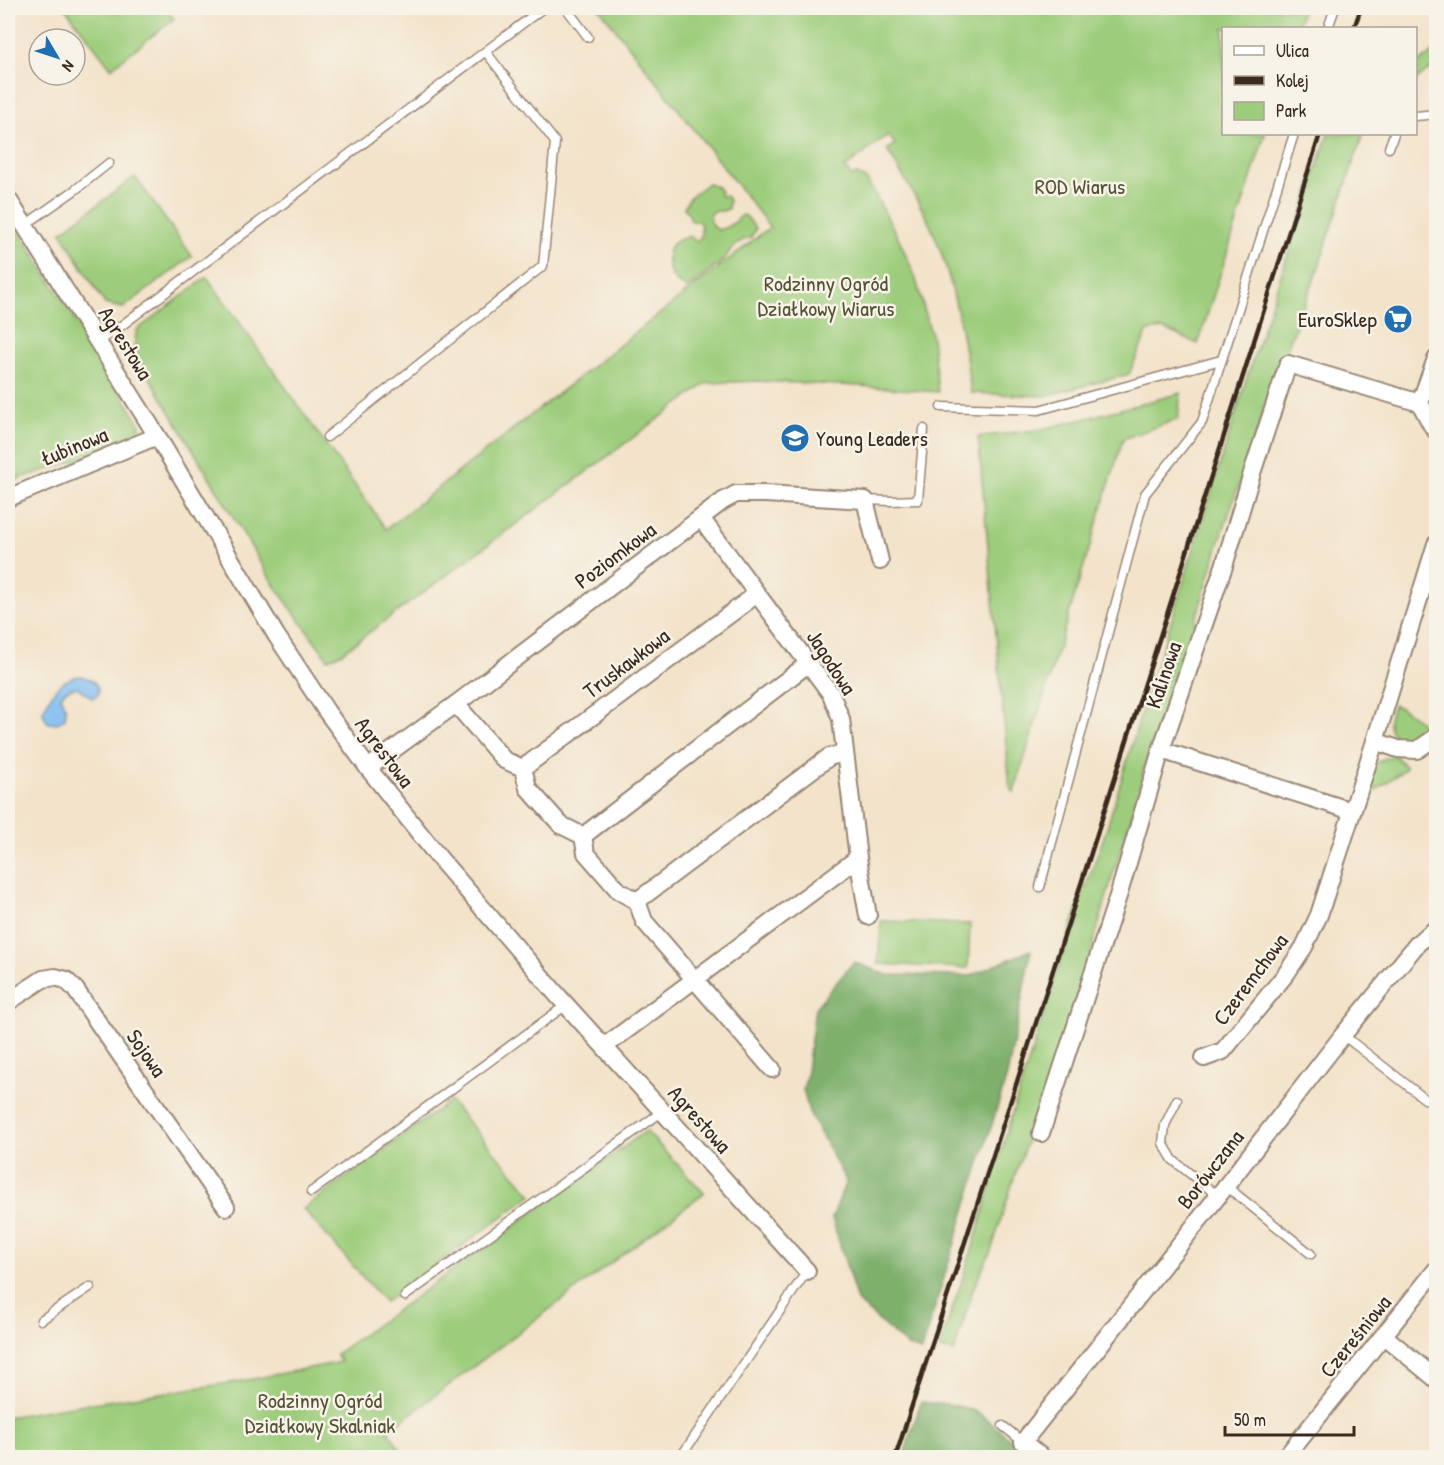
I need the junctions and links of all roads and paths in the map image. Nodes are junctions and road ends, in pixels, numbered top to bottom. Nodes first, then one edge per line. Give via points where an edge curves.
1 (543, 8) edge
2 (566, 8) edge
3 (1335, 8) edge
4 (1328, 27) edge
5 (588, 37) dead end
6 (486, 52) junction
7 (1437, 114) edge
8 (1417, 116) edge
9 (1294, 135) edge
10 (1394, 135) edge
11 (1389, 148) dead end
12 (109, 163) dead end
13 (8, 199) edge
14 (25, 225) junction
15 (98, 341) junction
16 (1437, 359) edge
17 (1221, 360) junction
18 (1420, 403) junction
19 (941, 407) dead end
20 (924, 429) dead end
21 (1437, 431) edge
22 (157, 436) junction
23 (327, 436) dead end
24 (8, 498) edge
25 (865, 500) junction
26 (701, 518) junction
27 (1437, 544) edge
28 (880, 561) dead end
29 (757, 594) junction
30 (809, 663) junction
31 (456, 704) junction
32 (1437, 737) edge
33 (1375, 741) junction
34 (1161, 750) junction
35 (845, 753) junction
36 (368, 768) junction
37 (523, 768) junction
38 (1352, 811) junction
39 (583, 836) junction
40 (858, 858) junction
41 (1040, 887) dead end
42 (637, 901) junction
43 (868, 916) dead end
44 (1437, 929) edge
45 (693, 980) junction
46 (8, 1002) edge
47 (566, 1005) junction
48 (1343, 1035) junction
49 (605, 1046) junction
50 (1204, 1058) dead end
51 (772, 1069) dead end
52 (1425, 1099) dead end
53 (1177, 1100) dead end
54 (663, 1112) junction
55 (1041, 1133) dead end
56 (1222, 1191) junction
57 (311, 1192) dead end
58 (226, 1207) dead end
59 (1311, 1254) dead end
60 (1437, 1270) edge
61 (807, 1271) joint
62 (90, 1287) dead end
63 (405, 1296) dead end
64 (41, 1320) dead end
65 (1384, 1336) junction
66 (1437, 1378) edge
67 (1003, 1426) dead end
68 (1023, 1442) junction
69 (1287, 1457) edge
70 (680, 1458) edge
71 (1043, 1458) edge

1 - 6 lane
2 - 5 lane
3 - 4 lane
6 - 15 lane
6 - 23 lane via 555,142 543,266
7 - 8 lane
9 - 17 lane
10 - 11 lane
12 - 14 lane
13 - 14 street, Agrestowa
14 - 15 street, Agrestowa
15 - 22 street, Agrestowa
16 - 18 street
17 - 19 lane via 1039,410
17 - 41 lane via 1202,422 1145,494
18 - 21 street
18 - 34 street, Kalinowa via 1288,364
20 - 25 lane via 918,500
22 - 24 street, Łubinowa
22 - 36 street, Agrestowa via 276,635
25 - 26 street, Poziomkowa via 736,494
25 - 28 street
26 - 29 street, Jagodowa
26 - 31 street, Poziomkowa
27 - 33 street, Czeremchowa
29 - 30 street, Jagodowa
29 - 37 street, Truskawkowa
30 - 35 street, Jagodowa via 831,694
30 - 39 street
31 - 36 street, Poziomkowa
31 - 37 street via 504,760
32 - 33 street via 1417,750 1398,749
33 - 38 street, Czeremchowa
34 - 38 street
34 - 55 street, Kalinowa
35 - 40 street, Jagodowa
35 - 42 street via 829,757
36 - 47 street, Agrestowa via 445,866
37 - 39 street via 528,788 561,825
38 - 50 street, Czeremchowa via 1319,915 1304,947 1223,1051
39 - 42 street via 586,853 619,891
40 - 43 street, Jagodowa
40 - 45 street
42 - 45 street via 644,921
44 - 48 street, Borówczana via 1418,943
45 - 49 street
45 - 51 street
46 - 58 street, Sojowa via 43,979 66,980
47 - 49 street, Agrestowa
47 - 57 lane
48 - 52 lane
48 - 56 street, Borówczana
49 - 54 street, Agrestowa
53 - 56 lane via 1165,1125 1163,1143 1173,1160
54 - 61 street, Agrestowa
54 - 63 lane
56 - 59 lane
56 - 68 street, Borówczana
60 - 65 street, Czereśniowa
61 - 70 lane
62 - 64 lane
65 - 66 street
65 - 69 street, Czereśniowa
67 - 68 lane
68 - 71 street

